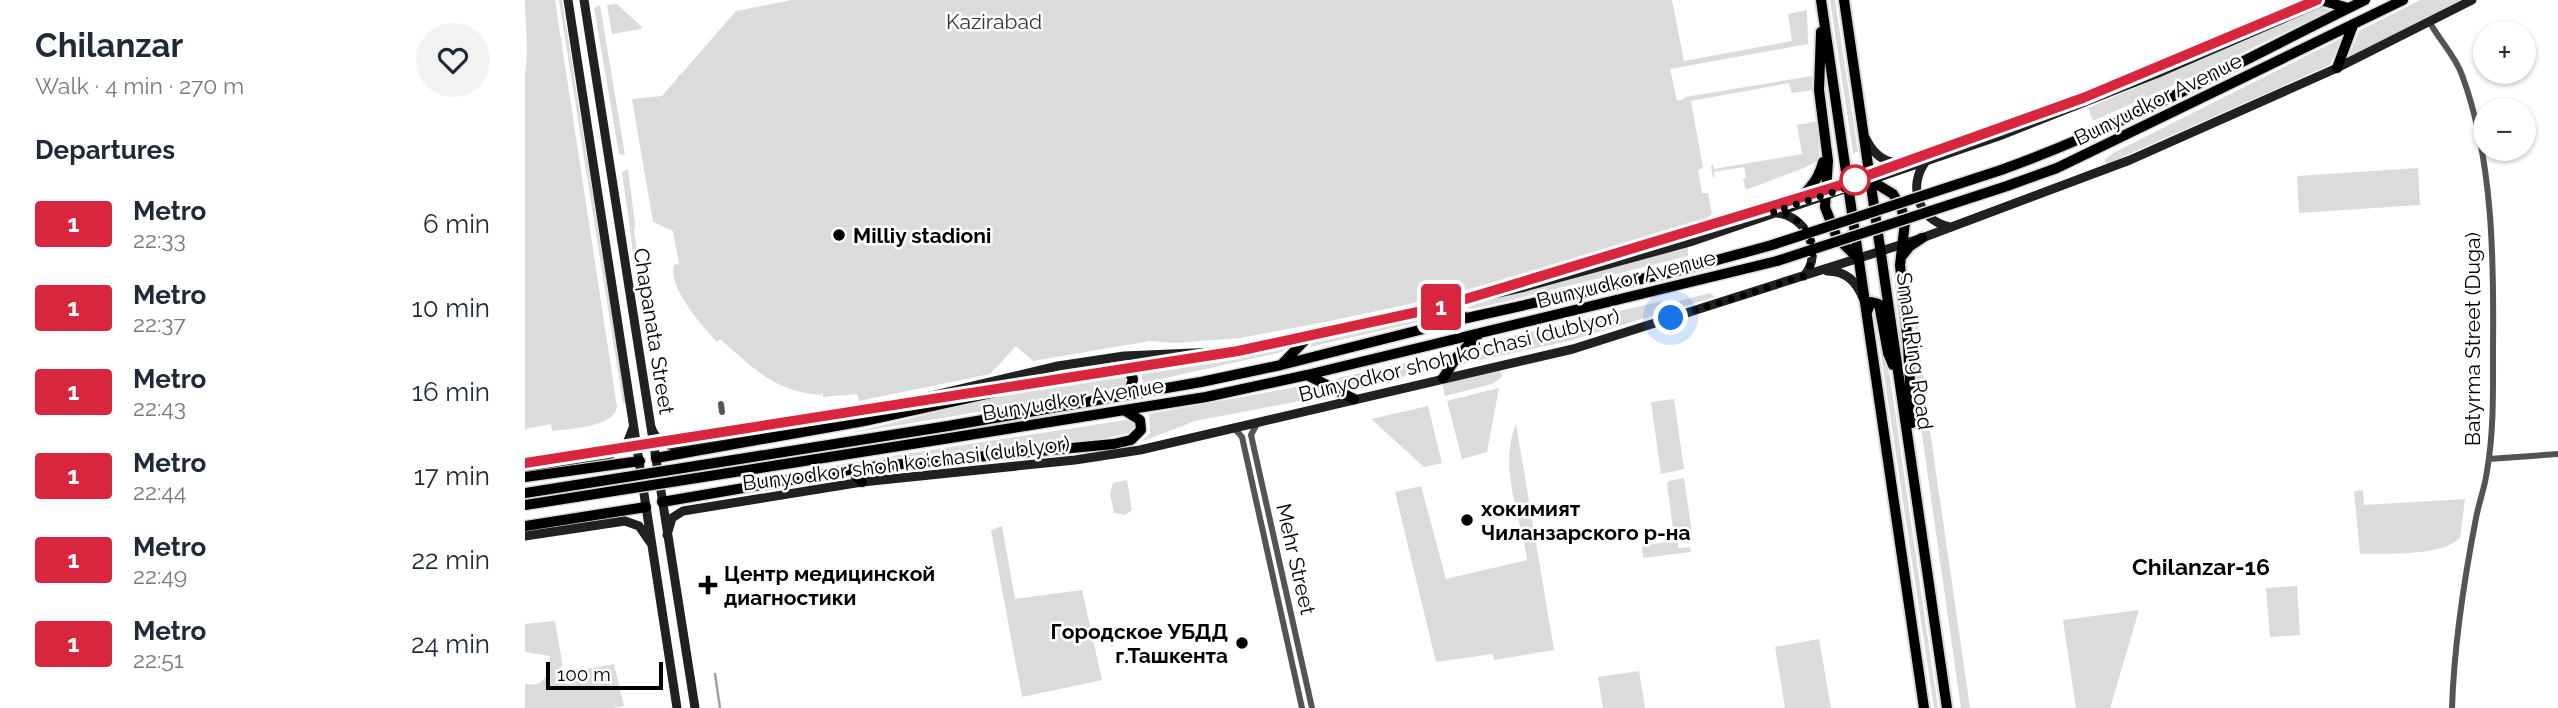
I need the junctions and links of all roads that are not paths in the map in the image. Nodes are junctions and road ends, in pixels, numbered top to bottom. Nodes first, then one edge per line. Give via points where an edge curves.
1 (568, 0) edge
2 (584, 0) edge
3 (1844, 0) edge
4 (2365, 0) edge
5 (2403, 0) edge
6 (2472, 0) edge
7 (2325, 1) edge
8 (1822, 2) edge
9 (2349, 8) junction
10 (2429, 21) junction
11 (2353, 25) junction
12 (2337, 68) junction
13 (1863, 134) junction
14 (1826, 145) junction
15 (1926, 161) junction
16 (1870, 180) junction
17 (1849, 187) junction
18 (1825, 195) junction
19 (1786, 208) junction
20 (1773, 212) junction
21 (1950, 227) junction
22 (1922, 238) junction
23 (1903, 244) junction
24 (1881, 252) junction
25 (1902, 257) junction
26 (1859, 259) junction
27 (1807, 275) junction
28 (1436, 308) junction
29 (1867, 312) junction
30 (1467, 318) junction
31 (1478, 334) junction
32 (1309, 336) junction
33 (1281, 365) junction
34 (1307, 375) junction
35 (1443, 378) junction
36 (1899, 381) junction
37 (1121, 396) junction
38 (1354, 399) junction
39 (1124, 411) junction
40 (633, 419) junction
41 (1260, 421) junction
42 (651, 427) junction
43 (1233, 427) junction
44 (1251, 435) junction
45 (1242, 437) junction
46 (2558, 454) edge
47 (656, 458) junction
48 (2489, 458) junction
49 (640, 461) junction
50 (525, 467) edge
51 (860, 468) junction
52 (525, 477) edge
53 (862, 482) junction
54 (1915, 488) junction
55 (525, 493) edge
56 (662, 502) junction
57 (525, 505) edge
58 (646, 507) junction
59 (525, 526) edge
60 (667, 535) junction
61 (525, 536) edge
62 (653, 547) junction
63 (1306, 682) junction
64 (1297, 684) junction
65 (693, 692) junction
66 (675, 696) junction
67 (1309, 697) junction
68 (1300, 699) junction
69 (677, 708) edge
70 (695, 708) edge
71 (1302, 708) edge
72 (1312, 708) edge
73 (1924, 708) edge
74 (1947, 708) edge
75 (2452, 708) edge

1 - 40 street, Chapanata Street
2 - 42 street, Chapanata Street
3 - 13 highway, Small Ring Road
4 - 9 main road, Bunyudkor Avenue
5 - 11 main road, Bunyudkor Avenue
6 - 10 street, Bunyodkor shoh koʻchasi (dublyor)
7 - 9 main road
7 - 15 street via 2145,78
8 - 14 highway via 1819,90
8 - 17 highway, Small Ring Road
9 - 30 main road, Bunyudkor Avenue, bridge via 2048,154 1772,245
10 - 12 street, Bunyodkor shoh koʻchasi (dublyor)
10 - 48 street, Batyrma Street (Duga) via 2463,77 2482,157 2494,326
11 - 12 main road
11 - 31 main road, Bunyudkor Avenue, bridge via 2057,168 2007,186 1777,261
12 - 21 street, Bunyodkor shoh koʻchasi (dublyor) via 2130,160
13 - 15 street via 1876,155 1887,162
13 - 16 highway, Small Ring Road
14 - 18 highway
14 - 19 highway via 1817,180
15 - 16 street
15 - 21 street via 1917,179 1918,201 1930,218
16 - 17 street
16 - 23 highway via 1888,189 1901,207
16 - 24 highway, Small Ring Road
17 - 18 street
17 - 26 highway, Small Ring Road
18 - 19 street
18 - 26 highway via 1834,233
19 - 20 street
20 - 27 street via 1795,218 1808,234 1812,257
20 - 28 street via 1690,242
21 - 22 street, Bunyodkor shoh koʻchasi (dublyor)
22 - 23 street, Bunyodkor shoh koʻchasi (dublyor)
22 - 25 highway
23 - 24 street, Bunyodkor shoh koʻchasi (dublyor)
23 - 25 highway
24 - 26 street, Bunyodkor shoh koʻchasi (dublyor)
24 - 36 highway, Small Ring Road
25 - 54 highway
26 - 27 street, Bunyodkor shoh koʻchasi (dublyor)
26 - 29 highway, Small Ring Road
27 - 29 street via 1832,271 1847,276 1859,289
27 - 35 street, Bunyodkor shoh koʻchasi (dublyor) via 1573,349
28 - 30 main road
28 - 32 street
29 - 36 highway via 1871,302 1879,304 1888,353
29 - 73 highway, Small Ring Road
30 - 33 main road, Bunyudkor Avenue
31 - 34 main road, Bunyudkor Avenue
31 - 35 main road
32 - 33 main road
32 - 42 street via 1239,351 1124,356 1058,366 863,412 676,446 661,442
33 - 37 main road, Bunyudkor Avenue
34 - 38 main road
34 - 39 main road, Bunyudkor Avenue
35 - 38 street, Bunyodkor shoh koʻchasi (dublyor)
36 - 54 highway, Small Ring Road
37 - 47 main road via 1133,379 1128,370 1117,368 864,421
37 - 55 main road, Bunyudkor Avenue, bridge
38 - 41 street, Bunyodkor shoh koʻchasi (dublyor)
39 - 51 main road via 1135,415 1142,425 1129,441
39 - 57 main road, Bunyudkor Avenue, bridge
40 - 49 street, Chapanata Street
40 - 50 street via 628,442 616,452
41 - 43 street, Bunyodkor shoh koʻchasi (dublyor)
41 - 44 street
42 - 47 street, Chapanata Street
43 - 45 street, Mehr Street
43 - 53 street, Bunyodkor shoh koʻchasi (dublyor) via 1107,456
44 - 45 street
44 - 63 street, Mehr Street
45 - 64 street, Mehr Street
46 - 48 street
47 - 56 street, Chapanata Street
48 - 75 street, Batyrma Street (Duga) via 2476,515
49 - 52 main road
49 - 58 street, Chapanata Street
51 - 53 main road via 856,476
51 - 56 main road
53 - 60 street, Bunyodkor shoh koʻchasi (dublyor) via 683,510 672,518
54 - 74 highway, Small Ring Road
56 - 60 street, Chapanata Street
58 - 59 main road
58 - 62 street, Chapanata Street
60 - 65 street, Chapanata Street
61 - 62 street via 625,521 639,526
62 - 66 street, Chapanata Street
63 - 64 street
63 - 67 street, Mehr Street
64 - 68 street, Mehr Street
65 - 66 street via 685,703
65 - 70 street, Chapanata Street
66 - 69 street, Chapanata Street
67 - 68 street
67 - 72 street, Mehr Street
68 - 71 street, Mehr Street

